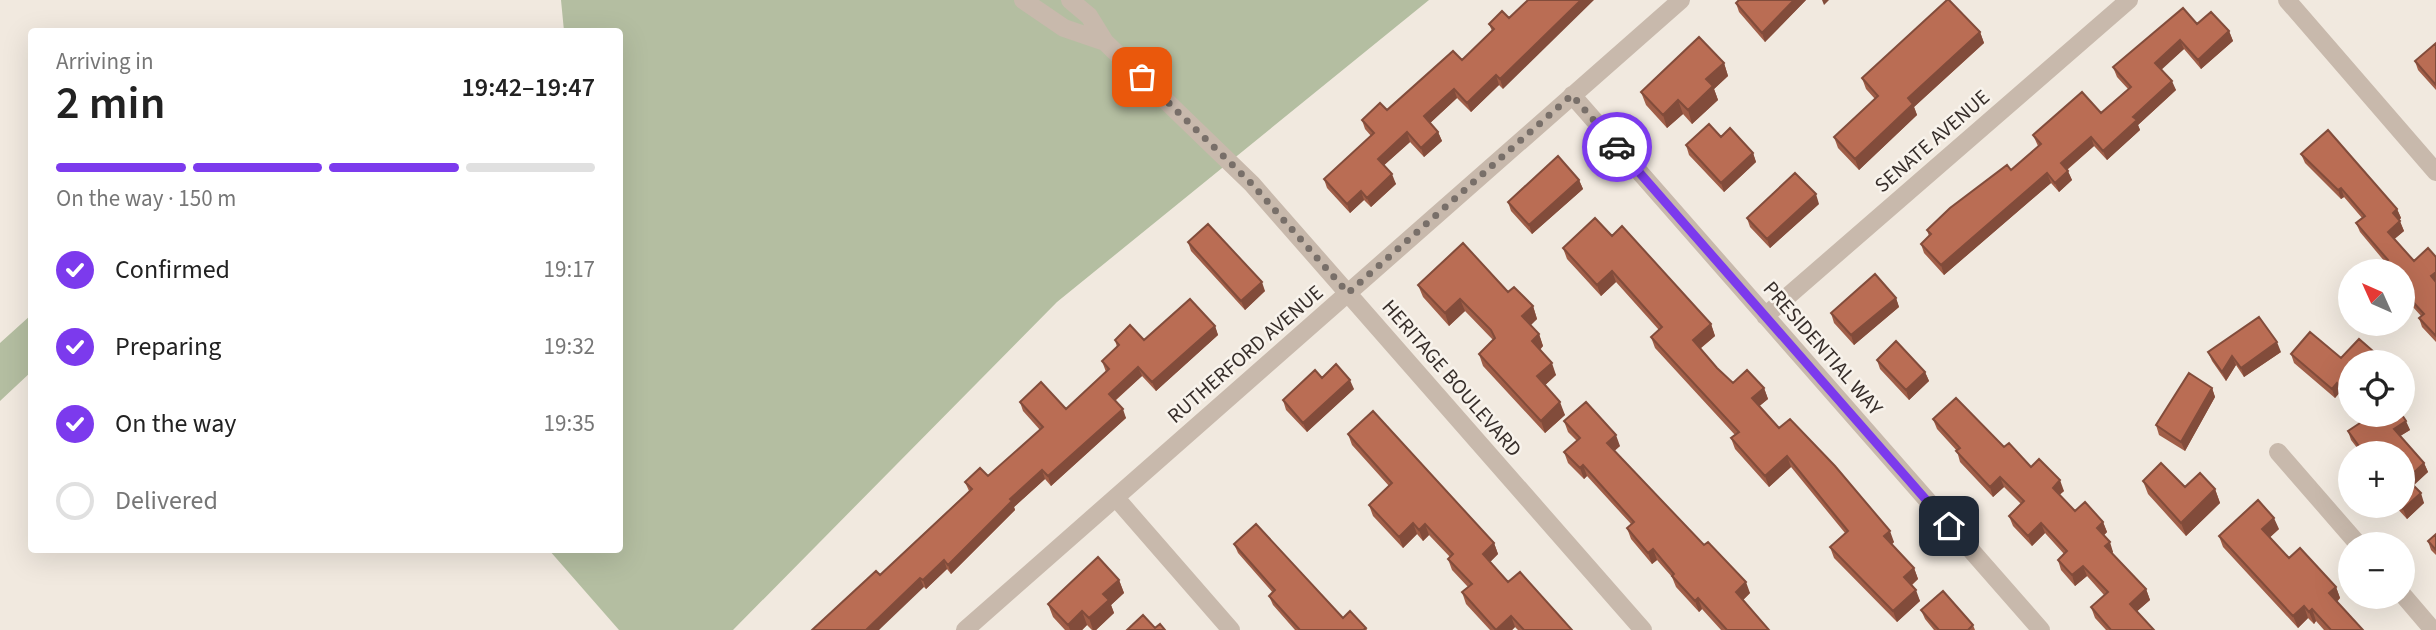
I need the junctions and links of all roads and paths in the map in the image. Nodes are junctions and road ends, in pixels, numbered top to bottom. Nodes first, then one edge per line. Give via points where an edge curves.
1 (1023, 0) edge
2 (1070, 0) edge
3 (1681, 0) edge
4 (2129, 0) edge
5 (2287, 0) edge
6 (1105, 41) junction
7 (1572, 95) junction
8 (2436, 172) edge
9 (1348, 293) junction
10 (1765, 316) junction
11 (2278, 452) dead end
12 (1116, 498) junction
13 (2348, 532) edge
14 (2415, 609) edge
15 (965, 630) edge
16 (1231, 630) edge
17 (1643, 630) edge
18 (2041, 630) edge
19 (2433, 630) edge

1 - 6 street, HERITAGE BOULEVARD via 1064,28
2 - 6 street, HERITAGE BOULEVARD via 1089,16
3 - 7 street, RUTHERFORD AVENUE
4 - 10 street, SENATE AVENUE
5 - 8 street
6 - 9 street, HERITAGE BOULEVARD via 1252,184
7 - 9 street, RUTHERFORD AVENUE
7 - 10 street, PRESIDENTIAL WAY
9 - 12 street, RUTHERFORD AVENUE
9 - 17 street, HERITAGE BOULEVARD
10 - 18 street, PRESIDENTIAL WAY
11 - 13 street
12 - 15 street, RUTHERFORD AVENUE
12 - 16 street
14 - 19 street

